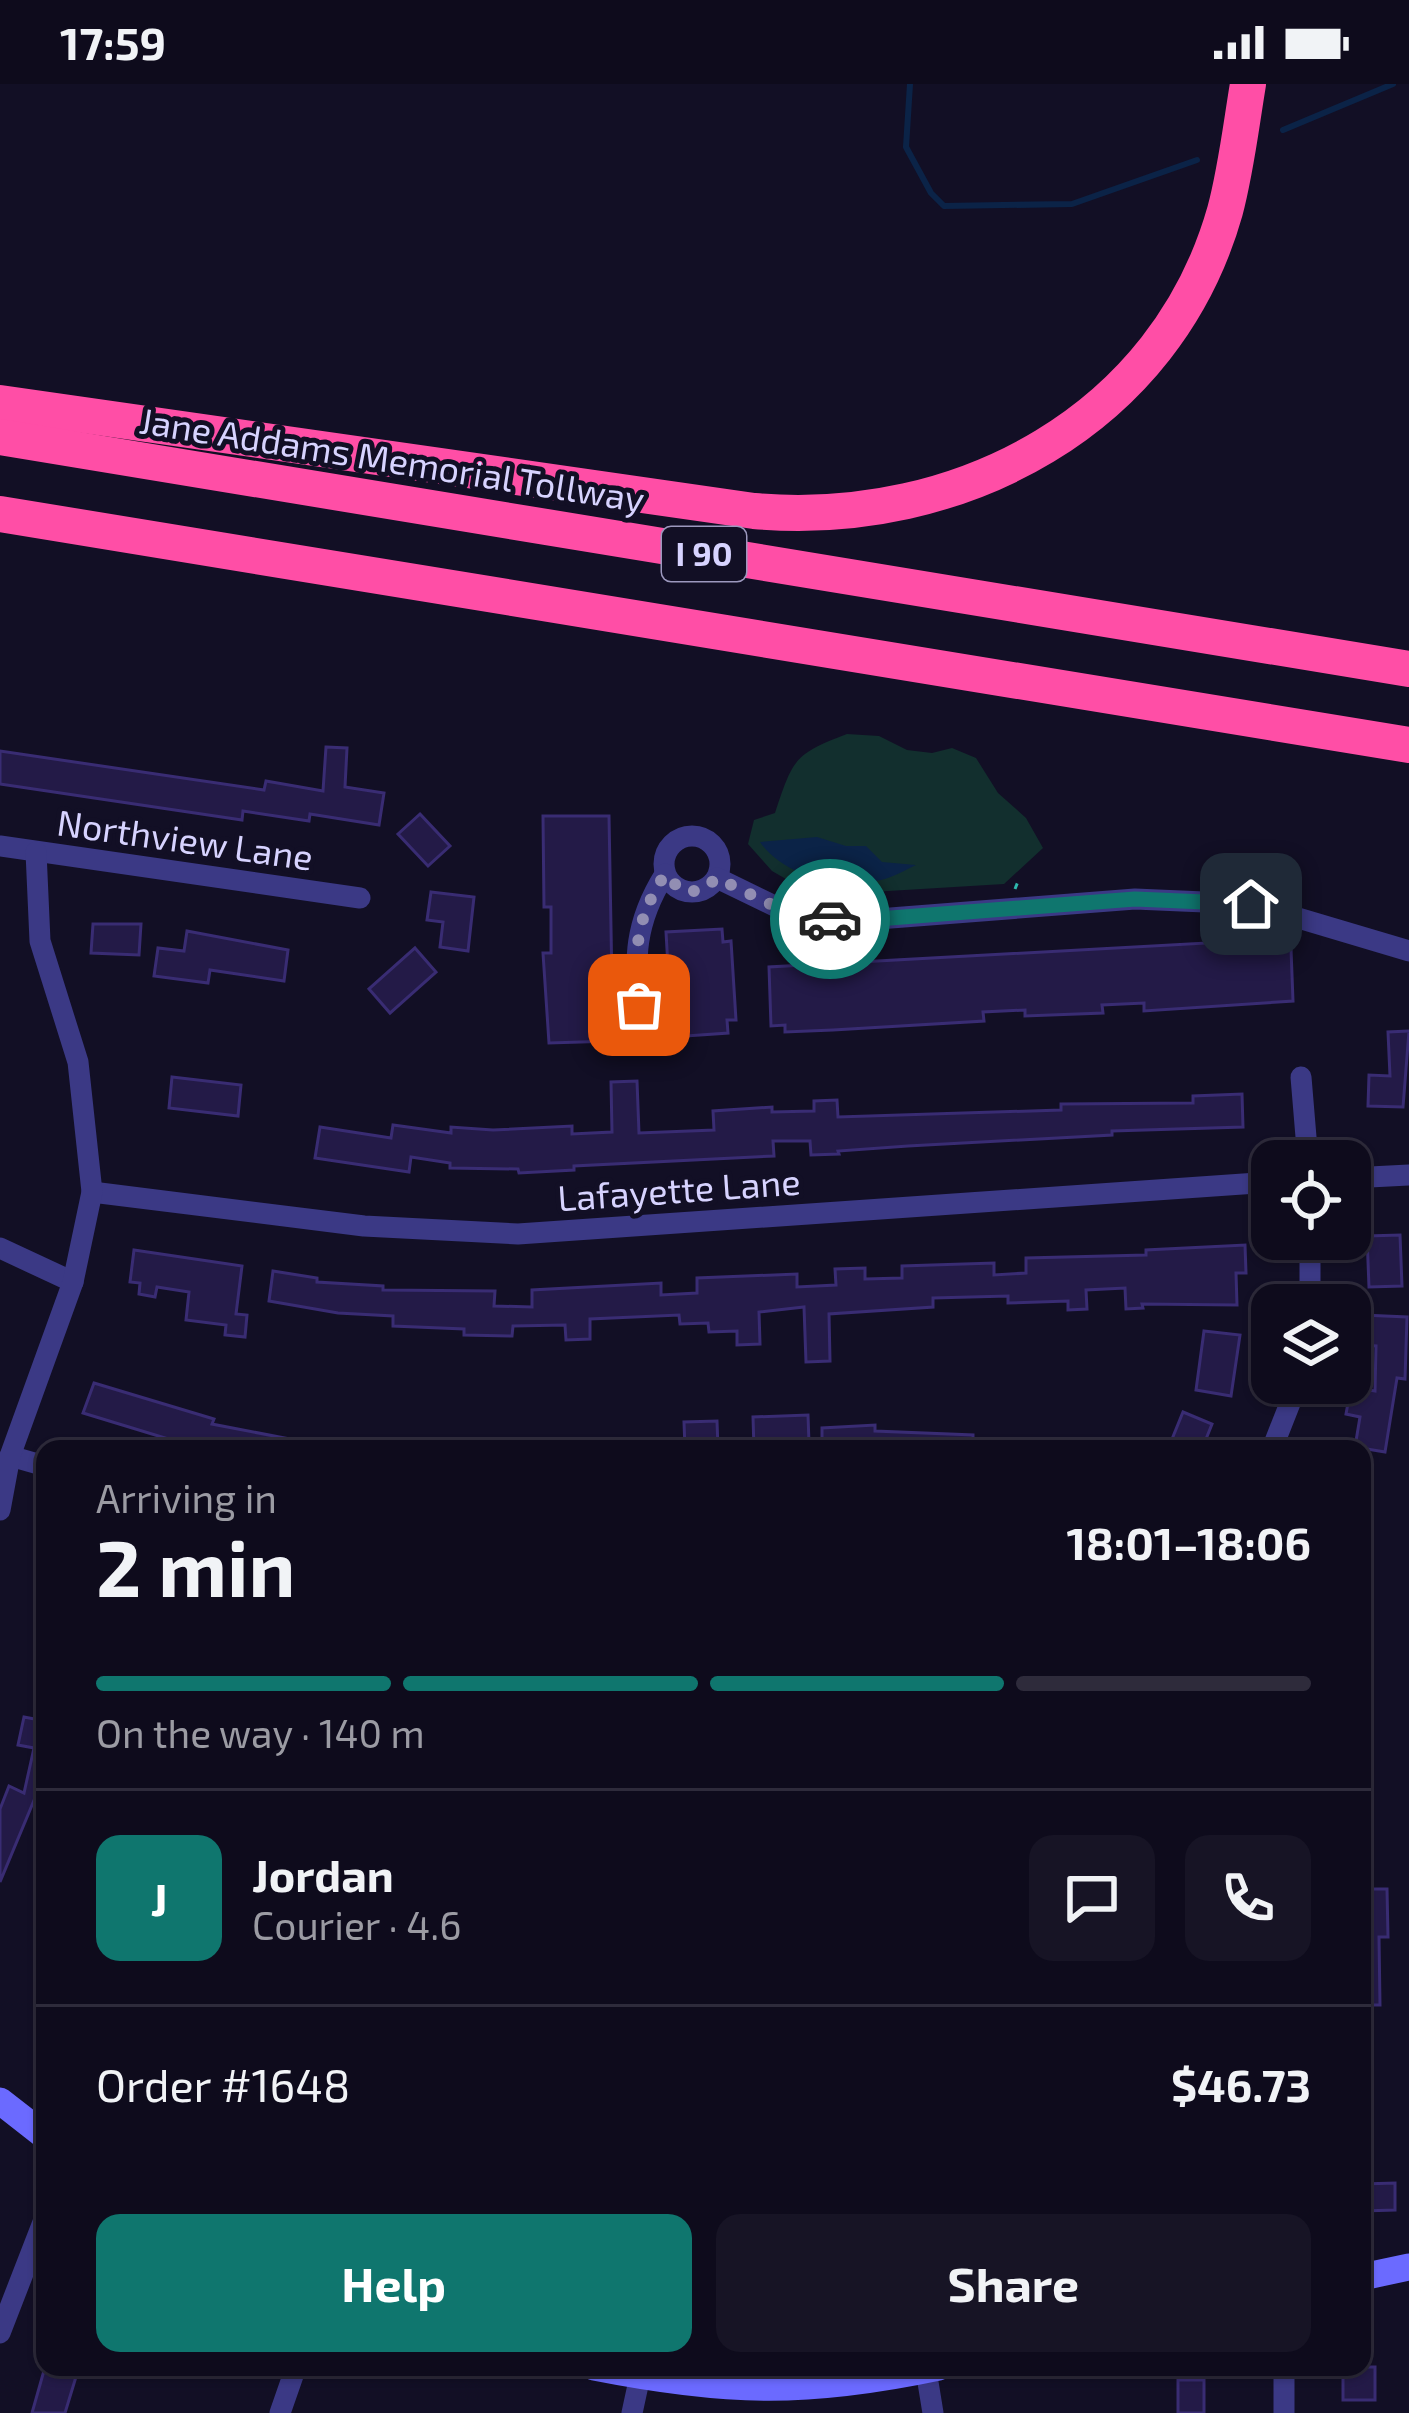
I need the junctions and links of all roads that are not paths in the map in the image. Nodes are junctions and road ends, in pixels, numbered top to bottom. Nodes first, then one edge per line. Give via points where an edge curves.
1 (1248, 84) edge
2 (0, 403) edge
3 (0, 437) edge
4 (0, 514) edge
5 (1409, 669) edge
6 (1241, 718) junction
7 (1409, 745) edge
8 (1409, 767) edge
9 (0, 846) edge
10 (36, 852) junction
11 (665, 874) junction
12 (717, 878) junction
13 (360, 898) dead end
14 (1409, 952) edge
15 (640, 1036) dead end
16 (1301, 1078) dead end
17 (1306, 1140) edge
18 (1409, 1175) edge
19 (1371, 1177) edge
20 (1251, 1184) edge
21 (92, 1192) junction
22 (0, 1248) edge
23 (73, 1282) junction
24 (1290, 1404) edge
25 (1276, 1440) edge
26 (10, 1456) junction
27 (36, 1463) edge
28 (0, 1510) edge
29 (0, 2101) edge
30 (36, 2129) edge
31 (36, 2240) edge
32 (1409, 2267) edge
33 (1371, 2275) edge
34 (0, 2333) edge
35 (293, 2376) edge
36 (640, 2376) joint
37 (890, 2376) edge
38 (932, 2376) edge
39 (1285, 2376) edge
40 (280, 2413) edge
41 (632, 2413) edge
42 (932, 2413) edge
43 (1284, 2413) edge

1 - 2 highway via 1224,213 1187,299 1129,379 1022,460 907,504 832,514 754,511
3 - 5 highway, Jane Addams Memorial Tollway / I 90
4 - 6 highway, I 90
6 - 7 highway, I 90
6 - 8 highway
9 - 10 street, Northview Lane
10 - 13 street, Northview Lane
10 - 21 street via 40,941 78,1062
11 - 12 street via 692,892
11 - 12 street via 670,847 697,836 718,852
11 - 15 street via 637,936
12 - 14 street via 793,915 852,921 1135,899 1251,904
16 - 17 street
18 - 19 street
20 - 21 street, Lafayette Lane via 518,1234 364,1226
21 - 23 street
22 - 23 street
23 - 26 street
24 - 25 street
26 - 27 street
26 - 28 street
29 - 30 street
31 - 34 street
32 - 33 street
35 - 40 street
36 - 37 street via 786,2390
36 - 41 street
38 - 42 street
39 - 43 street

